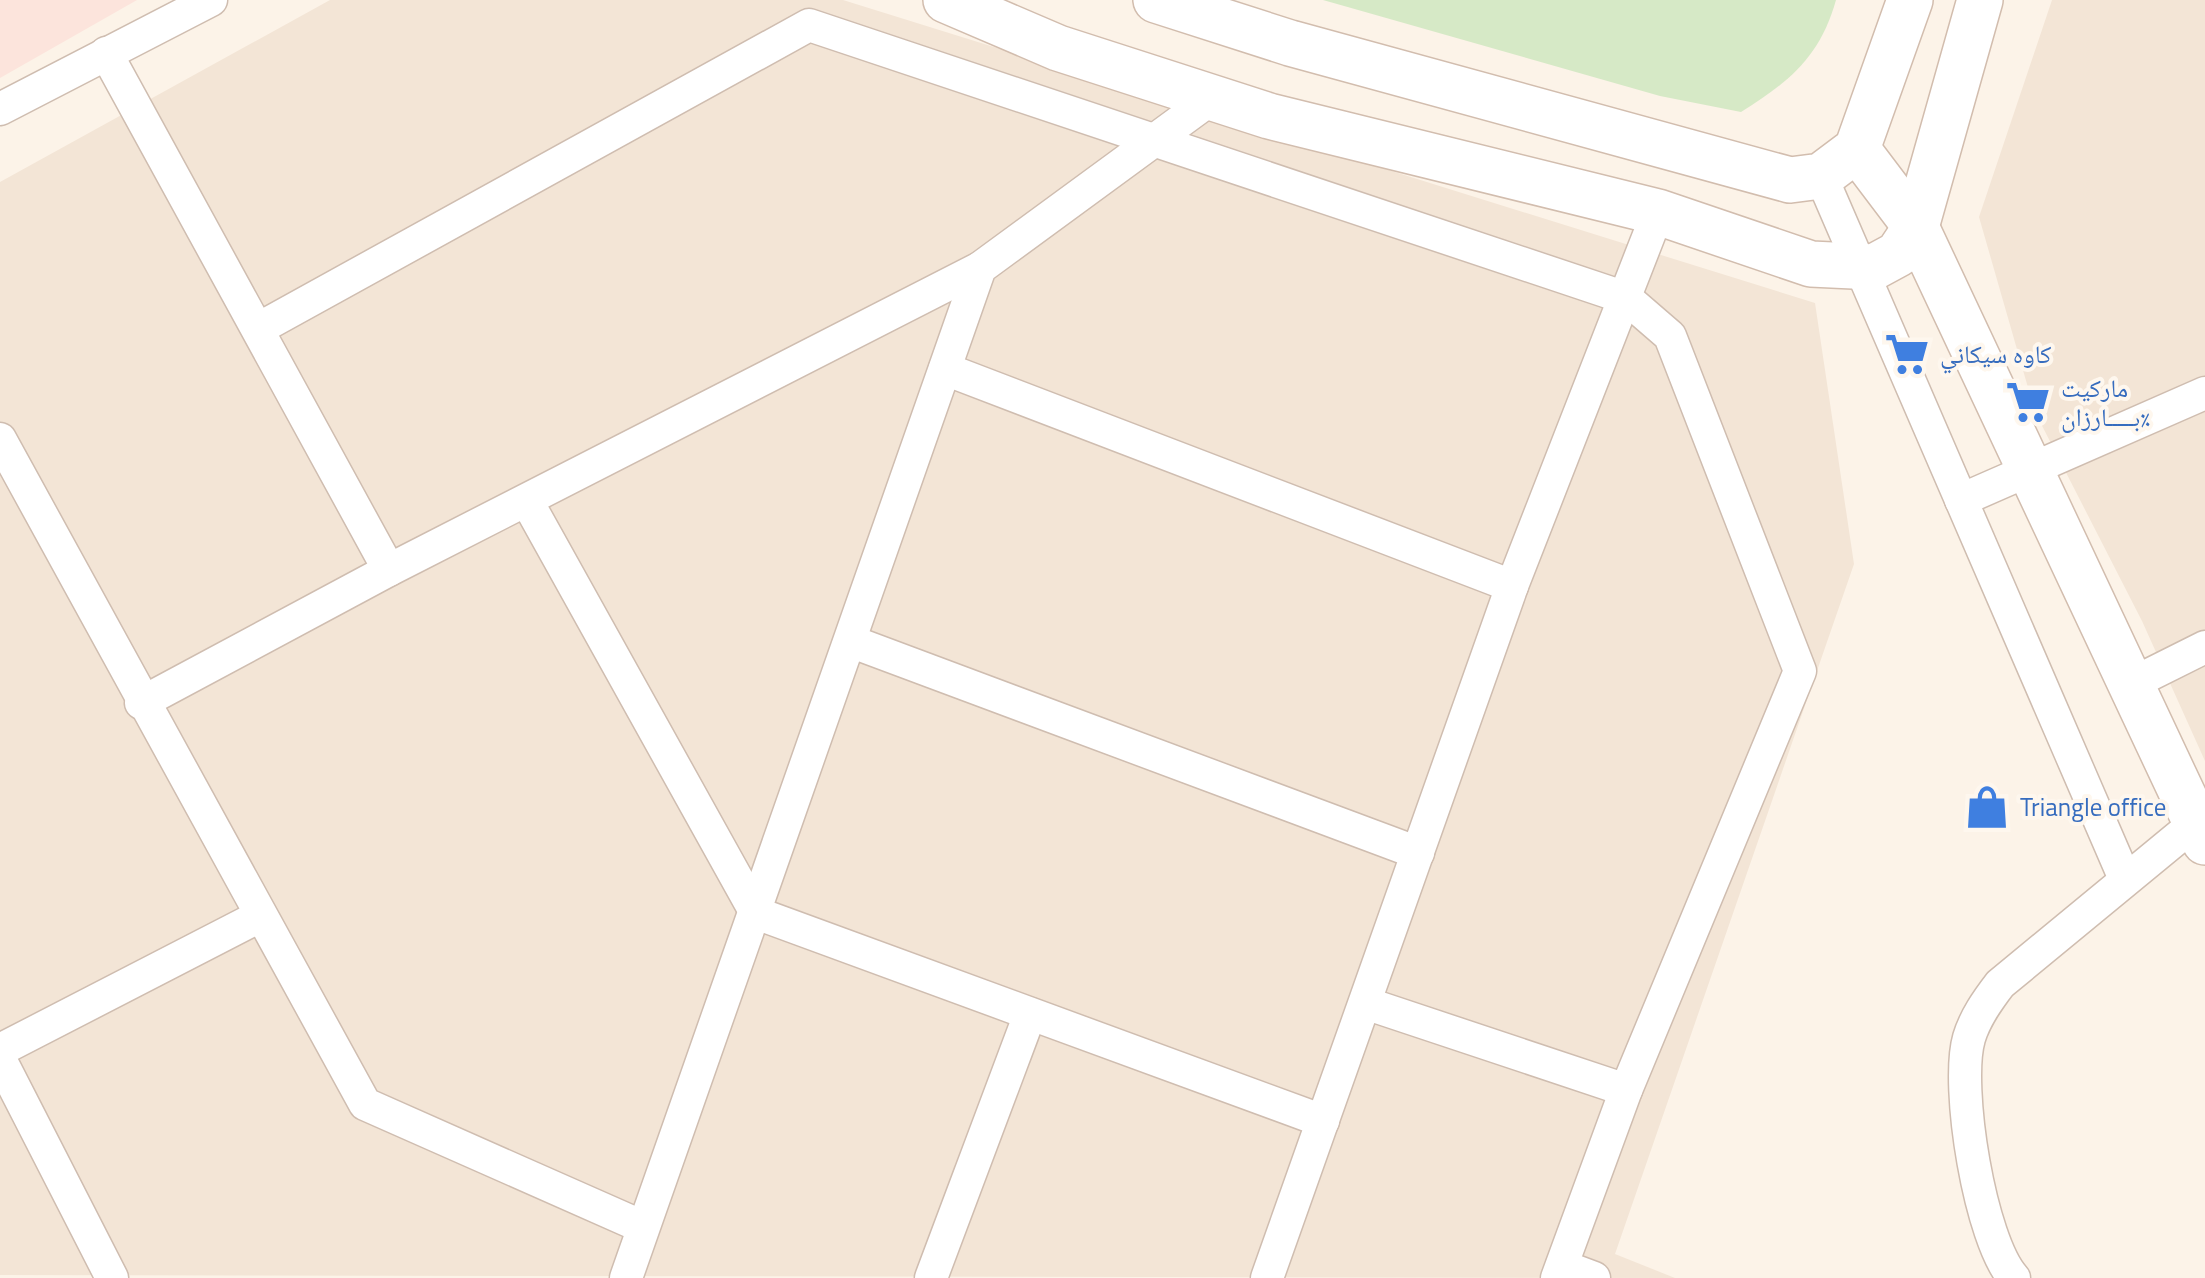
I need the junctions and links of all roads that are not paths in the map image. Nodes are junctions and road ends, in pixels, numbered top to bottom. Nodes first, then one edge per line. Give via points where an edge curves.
1 (212, 0) edge
2 (946, 0) edge
3 (1156, 0) edge
4 (1910, 0) edge
5 (1980, 0) edge
6 (106, 52) junction
7 (1212, 98) junction
8 (0, 109) edge
9 (1161, 139) junction
10 (1857, 149) junction
11 (1821, 176) junction
12 (1658, 212) junction
13 (1916, 226) junction
14 (980, 268) junction
15 (1861, 269) junction
16 (1626, 298) junction
17 (258, 329) junction
18 (945, 369) junction
19 (2205, 393) edge
20 (4, 456) edge
21 (2029, 470) junction
22 (1961, 500) junction
23 (528, 503) junction
24 (389, 570) junction
25 (1512, 586) junction
26 (850, 641) junction
27 (2205, 647) edge
28 (2130, 684) junction
29 (142, 703) junction
30 (2201, 826) edge
31 (1418, 853) junction
32 (2125, 879) junction
33 (756, 913) junction
34 (260, 916) junction
35 (1364, 1003) junction
36 (1030, 1014) junction
37 (0, 1050) edge
38 (0, 1059) edge
39 (1626, 1090) junction
40 (1323, 1121) junction
41 (643, 1228) junction
42 (1560, 1272) edge
43 (112, 1278) edge
44 (626, 1278) edge
45 (931, 1278) edge
46 (1267, 1278) edge
47 (1594, 1278) edge
48 (2014, 1278) edge

1 - 6 street
2 - 7 main road via 1058,48
3 - 11 main road via 1790,180
4 - 10 main road
5 - 13 main road
6 - 8 street
6 - 17 street
7 - 9 street
7 - 12 main road
9 - 14 street
9 - 16 street
9 - 17 street via 809,25
10 - 11 main road
10 - 13 main road
11 - 15 street
12 - 15 main road via 1788,257
12 - 16 street
13 - 15 main road via 1898,254
13 - 21 main road
14 - 18 street
14 - 23 street
15 - 22 street
16 - 25 street
16 - 39 street via 1670,336 1800,671
17 - 24 street
18 - 25 street
18 - 26 street
19 - 21 street
20 - 29 street
21 - 22 street
21 - 28 main road
22 - 32 street
23 - 24 street
23 - 33 street
24 - 29 street
25 - 31 street
26 - 31 street
26 - 33 street
27 - 28 street
28 - 30 main road
29 - 34 street
30 - 32 street
31 - 35 street
32 - 48 street via 2000,984 1968,1039 1966,1108 1990,1241
33 - 36 street
33 - 41 street
34 - 37 street
34 - 41 street via 365,1104
35 - 39 street
35 - 40 street
36 - 40 street
36 - 45 street
38 - 43 street
39 - 42 street
40 - 46 street
41 - 44 street
42 - 47 street

